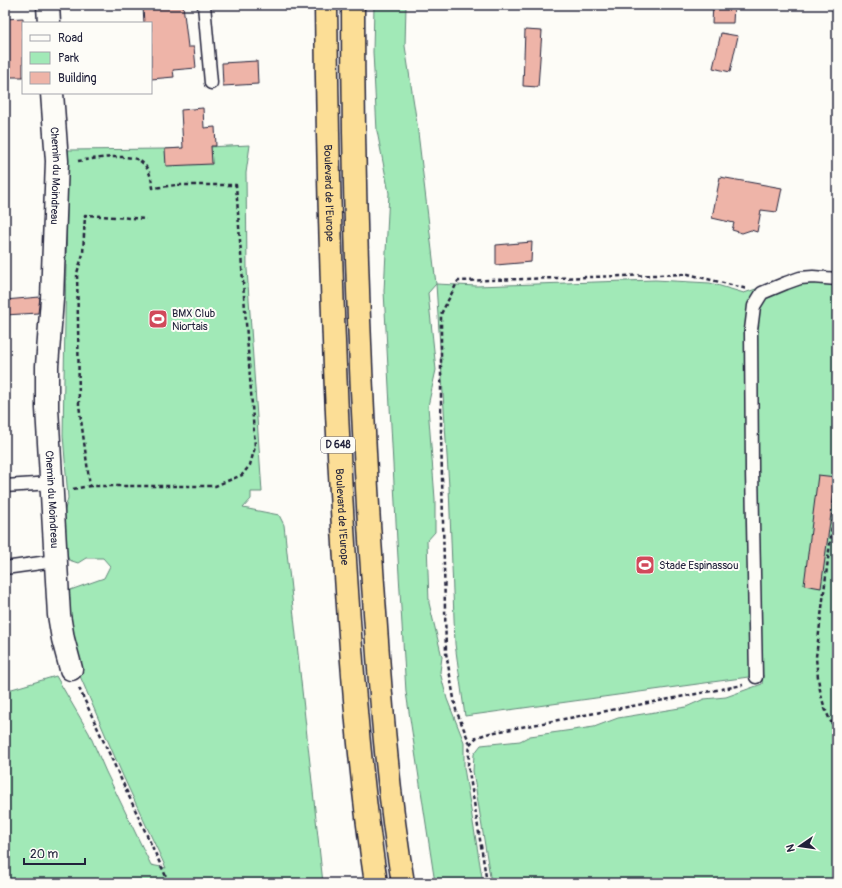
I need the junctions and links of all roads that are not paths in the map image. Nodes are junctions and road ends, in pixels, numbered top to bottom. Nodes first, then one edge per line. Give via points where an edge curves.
1 (48, 5) edge
2 (204, 5) edge
3 (326, 5) edge
4 (353, 6) edge
5 (49, 22) edge
6 (211, 83) dead end
7 (52, 94) edge
8 (837, 279) edge
9 (52, 483) junction
10 (5, 486) edge
11 (56, 561) junction
12 (5, 568) edge
13 (71, 668) road end
14 (756, 677) road end
15 (376, 883) edge
16 (403, 883) edge

1 - 5 street
2 - 6 lane
3 - 15 highway, Boulevard de l'Europe / D 648 via 330,215 341,493 357,727
4 - 16 highway, D 648 via 360,337 368,496 383,718
7 - 9 street, Chemin du Moindreau via 57,161 47,366
8 - 14 lane via 800,278 762,293 754,306 751,330
9 - 10 lane
9 - 11 street, Chemin du Moindreau
11 - 12 lane
11 - 13 street, Chemin du Moindreau via 59,616

